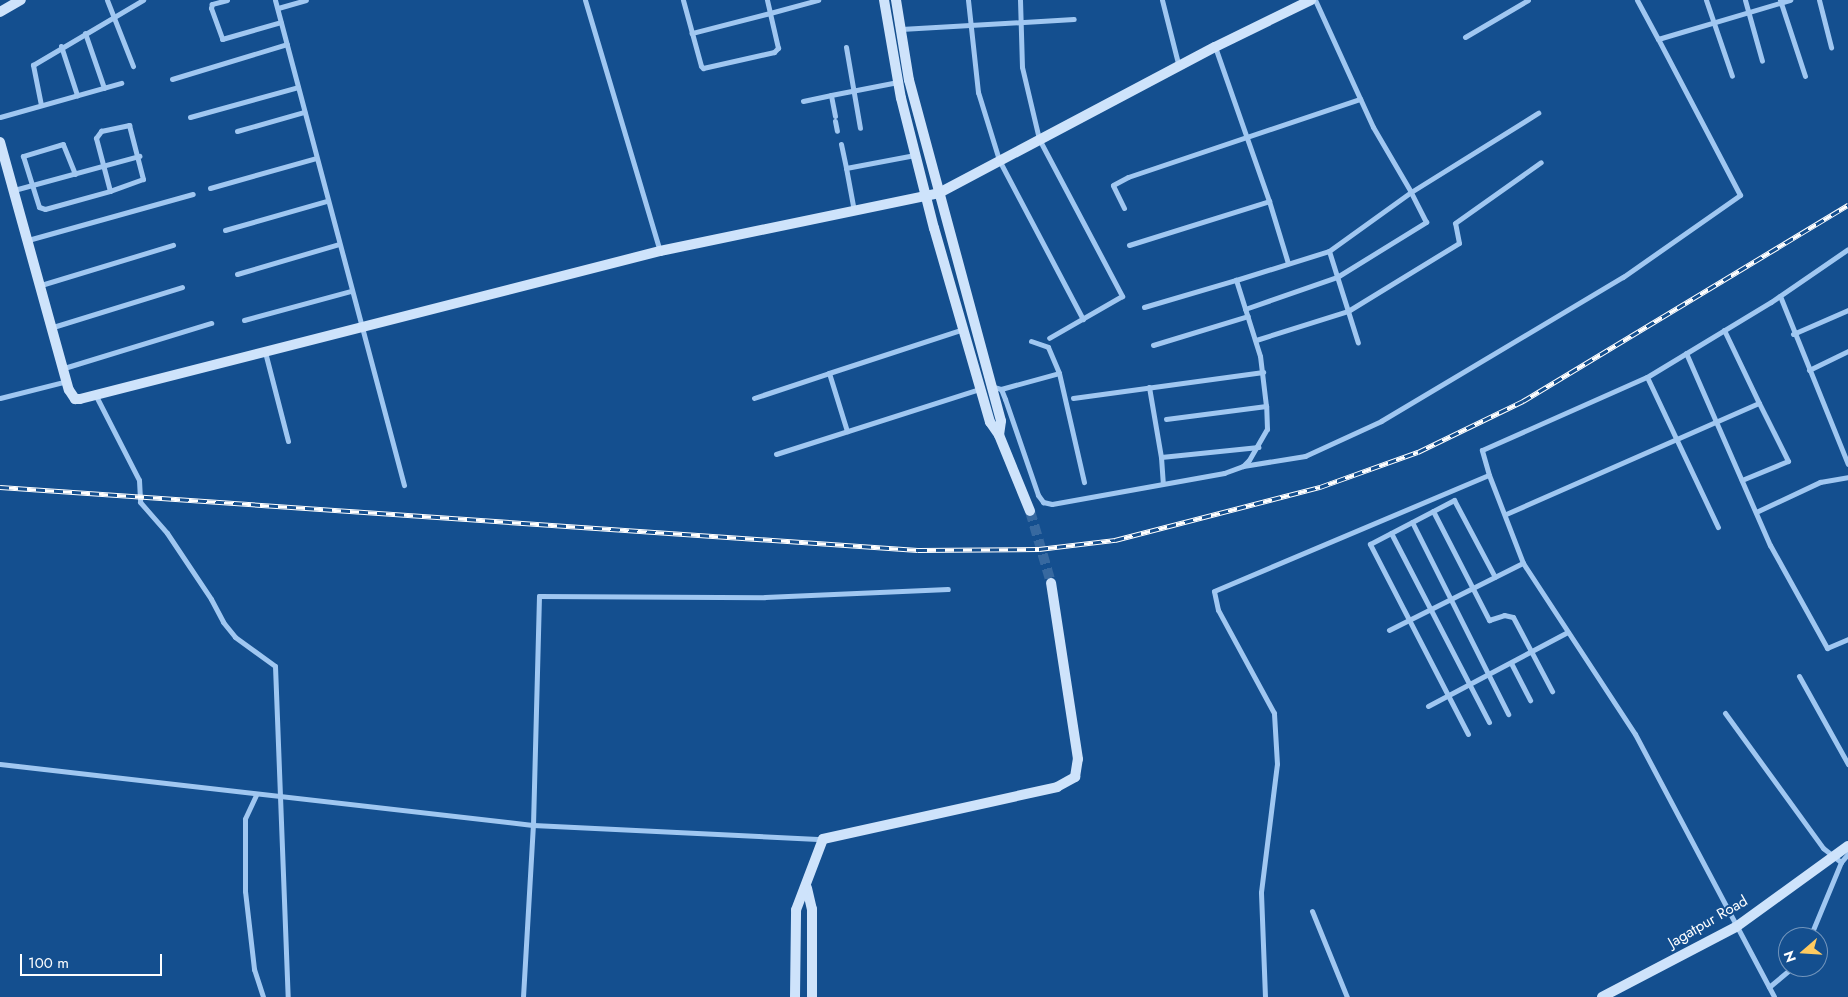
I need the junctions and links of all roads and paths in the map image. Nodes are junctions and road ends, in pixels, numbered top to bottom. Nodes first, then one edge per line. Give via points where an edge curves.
1 (21, 0) edge
2 (107, 0) edge
3 (143, 0) edge
4 (227, 0) edge
5 (276, 0) edge
6 (306, 0) edge
7 (585, 0) edge
8 (683, 0) edge
9 (767, 0) edge
10 (818, 0) edge
11 (884, 0) edge
12 (896, 0) edge
13 (968, 0) edge
14 (1020, 0) edge
15 (1162, 0) edge
16 (1313, 0) edge
17 (1528, 0) edge
18 (1637, 0) edge
19 (1706, 0) edge
20 (1745, 0) edge
21 (1790, 0) edge
22 (1819, 0) edge
23 (1780, 2) edge
24 (10, 3) edge
25 (278, 8) junction
26 (0, 12) edge
27 (770, 12) junction
28 (1749, 12) junction
29 (115, 15) junction
30 (1074, 19) dead end
31 (281, 22) junction
32 (1021, 22) junction
33 (1713, 23) junction
34 (969, 26) junction
35 (900, 29) junction
36 (85, 33) junction
37 (692, 33) junction
38 (1465, 37) dead end
39 (1658, 39) junction
40 (287, 44) junction
41 (61, 46) junction
42 (846, 47) dead end
43 (1215, 47) junction
44 (1831, 47) dead end
45 (1762, 61) dead end
46 (133, 66) dead end
47 (1179, 67) junction
48 (1732, 76) dead end
49 (1805, 76) dead end
50 (172, 80) dead end
51 (898, 82) junction
52 (121, 83) dead end
53 (298, 86) junction
54 (104, 88) junction
55 (854, 91) junction
56 (77, 95) junction
57 (831, 95) junction
58 (1360, 99) junction
59 (803, 101) dead end
60 (41, 105) junction
61 (304, 112) junction
62 (1538, 114) dead end
63 (0, 117) edge
64 (190, 117) dead end
65 (860, 128) dead end
66 (237, 130) dead end
67 (837, 131) dead end
68 (1246, 136) junction
69 (1040, 139) junction
70 (0, 142) edge
71 (841, 144) dead end
72 (916, 155) junction
73 (139, 156) junction
74 (316, 158) junction
75 (999, 160) junction
76 (1541, 162) dead end
77 (102, 166) junction
78 (846, 168) junction
79 (75, 174) junction
80 (30, 186) junction
81 (210, 188) dead end
82 (14, 190) junction
83 (110, 191) junction
84 (1412, 192) junction
85 (193, 194) dead end
86 (939, 194) junction
87 (926, 198) junction
88 (328, 201) junction
89 (1269, 201) junction
90 (1124, 208) dead end
91 (854, 213) junction
92 (225, 230) dead end
93 (28, 240) junction
94 (173, 244) dead end
95 (339, 244) junction
96 (1129, 245) dead end
97 (1848, 249) edge
98 (660, 251) junction
99 (1329, 251) junction
100 (1288, 264) junction
101 (237, 274) dead end
102 (1337, 277) junction
103 (1236, 280) junction
104 (41, 285) junction
105 (182, 287) dead end
106 (351, 291) junction
107 (1780, 296) junction
108 (1144, 307) dead end
109 (1245, 309) junction
110 (1848, 310) edge
111 (1348, 311) junction
112 (1248, 316) junction
113 (1083, 319) junction
114 (244, 320) dead end
115 (211, 323) dead end
116 (360, 326) junction
117 (52, 327) junction
118 (964, 329) junction
119 (1724, 330) junction
120 (1794, 334) junction
121 (1049, 338) dead end
122 (1256, 340) junction
123 (1031, 341) dead end
124 (1358, 342) dead end
125 (1153, 345) dead end
126 (1848, 351) edge
127 (265, 352) junction
128 (1686, 353) junction
129 (64, 368) junction
130 (1809, 370) junction
131 (1263, 372) junction
132 (829, 373) junction
133 (1059, 373) junction
134 (1647, 377) junction
135 (68, 380) junction
136 (985, 387) junction
137 (1150, 387) junction
138 (1001, 389) junction
139 (96, 396) junction
140 (0, 398) edge
141 (754, 398) dead end
142 (1073, 398) dead end
143 (1759, 403) junction
144 (1266, 406) junction
145 (1166, 419) dead end
146 (1717, 423) junction
147 (847, 432) junction
148 (288, 441) dead end
149 (1676, 441) junction
150 (1258, 447) junction
151 (776, 454) dead end
152 (1160, 457) junction
153 (1848, 464) edge
154 (1243, 466) junction
155 (1489, 475) junction
156 (1848, 478) edge
157 (1742, 480) junction
158 (1084, 482) dead end
159 (1163, 483) junction
160 (404, 485) dead end
161 (1030, 511) tunnel mouth
162 (1433, 511) junction
163 (1756, 512) junction
164 (1506, 514) junction
165 (1412, 522) junction
166 (1718, 527) dead end
167 (1391, 533) junction
168 (1523, 563) junction
169 (1494, 577) junction
170 (1051, 583) tunnel mouth
171 (1473, 588) junction
172 (948, 589) dead end
173 (1450, 600) junction
174 (1430, 610) junction
175 (1409, 620) junction
176 (1389, 630) dead end
177 (1568, 632) junction
178 (1848, 639) edge
179 (1531, 651) junction
180 (1510, 662) junction
181 (1487, 674) junction
182 (1799, 676) dead end
183 (1469, 684) junction
184 (1552, 691) dead end
185 (1448, 695) junction
186 (1530, 700) dead end
187 (1428, 706) dead end
188 (1725, 713) dead end
189 (1508, 714) dead end
190 (1489, 722) dead end
191 (1468, 734) dead end
192 (0, 764) edge
193 (1848, 764) edge
194 (256, 794) junction
195 (281, 798) junction
196 (533, 825) junction
197 (823, 839) junction
198 (1848, 846) edge
199 (1848, 854) edge
200 (1838, 859) junction
201 (806, 888) junction
202 (1312, 911) dead end
203 (1736, 927) junction
204 (1814, 927) edge
205 (1782, 977) edge
206 (1769, 987) junction
207 (795, 994) edge
208 (812, 994) edge
209 (263, 997) edge
210 (288, 997) edge
211 (523, 997) edge
212 (1265, 997) edge
213 (1347, 997) edge
214 (1602, 997) edge
215 (1774, 997) edge

1 - 24 street
2 - 29 street
3 - 29 street
4 - 31 street via 212,4 211,8 222,39
5 - 25 street
6 - 25 street
7 - 98 street
8 - 37 street
9 - 27 street
10 - 27 street
11 - 51 street
12 - 35 street
13 - 34 street
14 - 32 street
15 - 47 street
16 - 43 street
16 - 58 street
17 - 38 street
18 - 39 street
19 - 33 street
20 - 28 street
21 - 23 street
22 - 44 street
23 - 28 street
23 - 49 street
24 - 26 street
25 - 31 street
27 - 37 street
27 - 37 street via 778,48 774,52 703,68
28 - 33 street
28 - 45 street
29 - 36 street
29 - 46 street
30 - 32 street
31 - 40 street
32 - 34 street
32 - 69 street via 1022,67
33 - 39 street
33 - 48 street
34 - 35 street
34 - 75 street via 978,92
35 - 86 street via 908,80
36 - 41 street
36 - 54 street
39 - 154 street via 1740,194 1623,277 1381,421 1305,456
40 - 50 street
40 - 53 street
41 - 56 street
41 - 60 street via 33,65
42 - 55 street
43 - 47 street
43 - 68 street
47 - 69 street
51 - 55 street
51 - 72 street
52 - 54 street
53 - 61 street
53 - 64 street
54 - 56 street
55 - 57 street
55 - 65 street
56 - 60 street
57 - 59 street
57 - 67 street
58 - 68 street
58 - 84 street
60 - 63 street
61 - 66 street
61 - 74 street
62 - 84 street
68 - 89 street
68 - 90 street via 1113,185
69 - 75 street
69 - 113 street via 1122,296
70 - 82 street
71 - 78 street
72 - 78 street
72 - 87 street
73 - 77 street
73 - 77 street via 129,125 101,131 96,138
73 - 83 street via 143,179
74 - 81 street
74 - 88 street
75 - 86 street
75 - 113 street
76 - 111 street via 1455,223 1459,243
77 - 79 street
77 - 83 street
78 - 91 street
79 - 80 street
79 - 80 street via 67,147 59,144 23,156
80 - 82 street
80 - 83 street via 36,204 45,209
82 - 93 street
84 - 99 street
84 - 102 street via 1426,222
85 - 93 street
86 - 87 street
86 - 136 street
87 - 91 street
87 - 118 street
88 - 92 street
88 - 95 street
89 - 96 street
89 - 100 street
91 - 98 street
93 - 104 street
94 - 104 street
95 - 101 street
95 - 106 street
97 - 107 street
98 - 116 street
99 - 100 street
99 - 102 street
100 - 103 street
102 - 109 street
102 - 111 street
103 - 108 street
103 - 109 street
104 - 117 street
105 - 117 street
106 - 114 street
106 - 116 street
107 - 119 street
107 - 120 street
109 - 112 street
110 - 120 street
111 - 122 street
111 - 124 street
112 - 122 street
112 - 125 street
113 - 121 street
115 - 129 street
116 - 127 street
116 - 160 street
117 - 129 street
118 - 132 street
118 - 136 street
119 - 128 street
119 - 143 street
120 - 130 street
122 - 131 street
123 - 133 street via 1048,347
126 - 130 street
127 - 139 street
127 - 148 street
128 - 134 street
128 - 146 street
129 - 135 street
130 - 153 street
131 - 137 street
131 - 144 street
132 - 141 street
132 - 147 street
133 - 138 street
133 - 158 street
134 - 149 street
134 - 155 street via 1482,450
135 - 139 street via 75,399
135 - 140 street
136 - 138 street
136 - 147 street
136 - 161 street via 1001,421 999,435
137 - 142 street
137 - 152 street
138 - 159 street via 1043,502 1062,504
139 - 195 street via 139,480 140,502 167,533 235,637 275,666
143 - 146 street
143 - 157 street via 1788,461
144 - 145 street
144 - 150 street via 1267,429
146 - 149 street
146 - 157 street
147 - 151 street
149 - 164 street
149 - 166 street
150 - 152 street
150 - 154 street
152 - 159 street
154 - 159 street via 1224,473
155 - 164 street
155 - 212 street via 1214,591 1218,610 1274,713 1277,764 1261,892
156 - 163 street via 1820,482
157 - 163 street
162 - 165 street
162 - 169 street via 1454,500
162 - 171 street
163 - 178 street via 1770,545 1827,648
164 - 168 street
165 - 167 street
165 - 173 street
167 - 174 street
167 - 175 street via 1370,544
168 - 169 street
168 - 177 street
169 - 171 street
170 - 197 street via 1078,759 1075,777 1057,787
171 - 173 street
171 - 179 street via 1489,620 1513,616
172 - 196 street via 765,597 539,596
173 - 174 street
173 - 181 street
174 - 175 street
174 - 183 street
175 - 176 street
175 - 185 street
177 - 179 street
177 - 203 street via 1635,734
179 - 180 street
179 - 184 street
180 - 181 street
180 - 186 street
181 - 183 street
181 - 189 street
182 - 193 street
183 - 185 street
183 - 190 street
185 - 187 street
185 - 191 street
188 - 200 street via 1823,848
192 - 194 street
194 - 195 street
194 - 209 street via 245,819 244,891 254,969
195 - 196 street
195 - 210 street
196 - 197 street
196 - 211 street
197 - 201 street
198 - 200 street, Jagatpur Road
199 - 200 street, Jagatpur Road
200 - 203 street, Jagatpur Road
200 - 204 street, Jagatpur Road
201 - 207 street via 796,910
201 - 208 street via 812,908
202 - 213 street
203 - 206 street
203 - 214 street, Jagatpur Road
205 - 206 street
206 - 215 street
207 - 208 street

